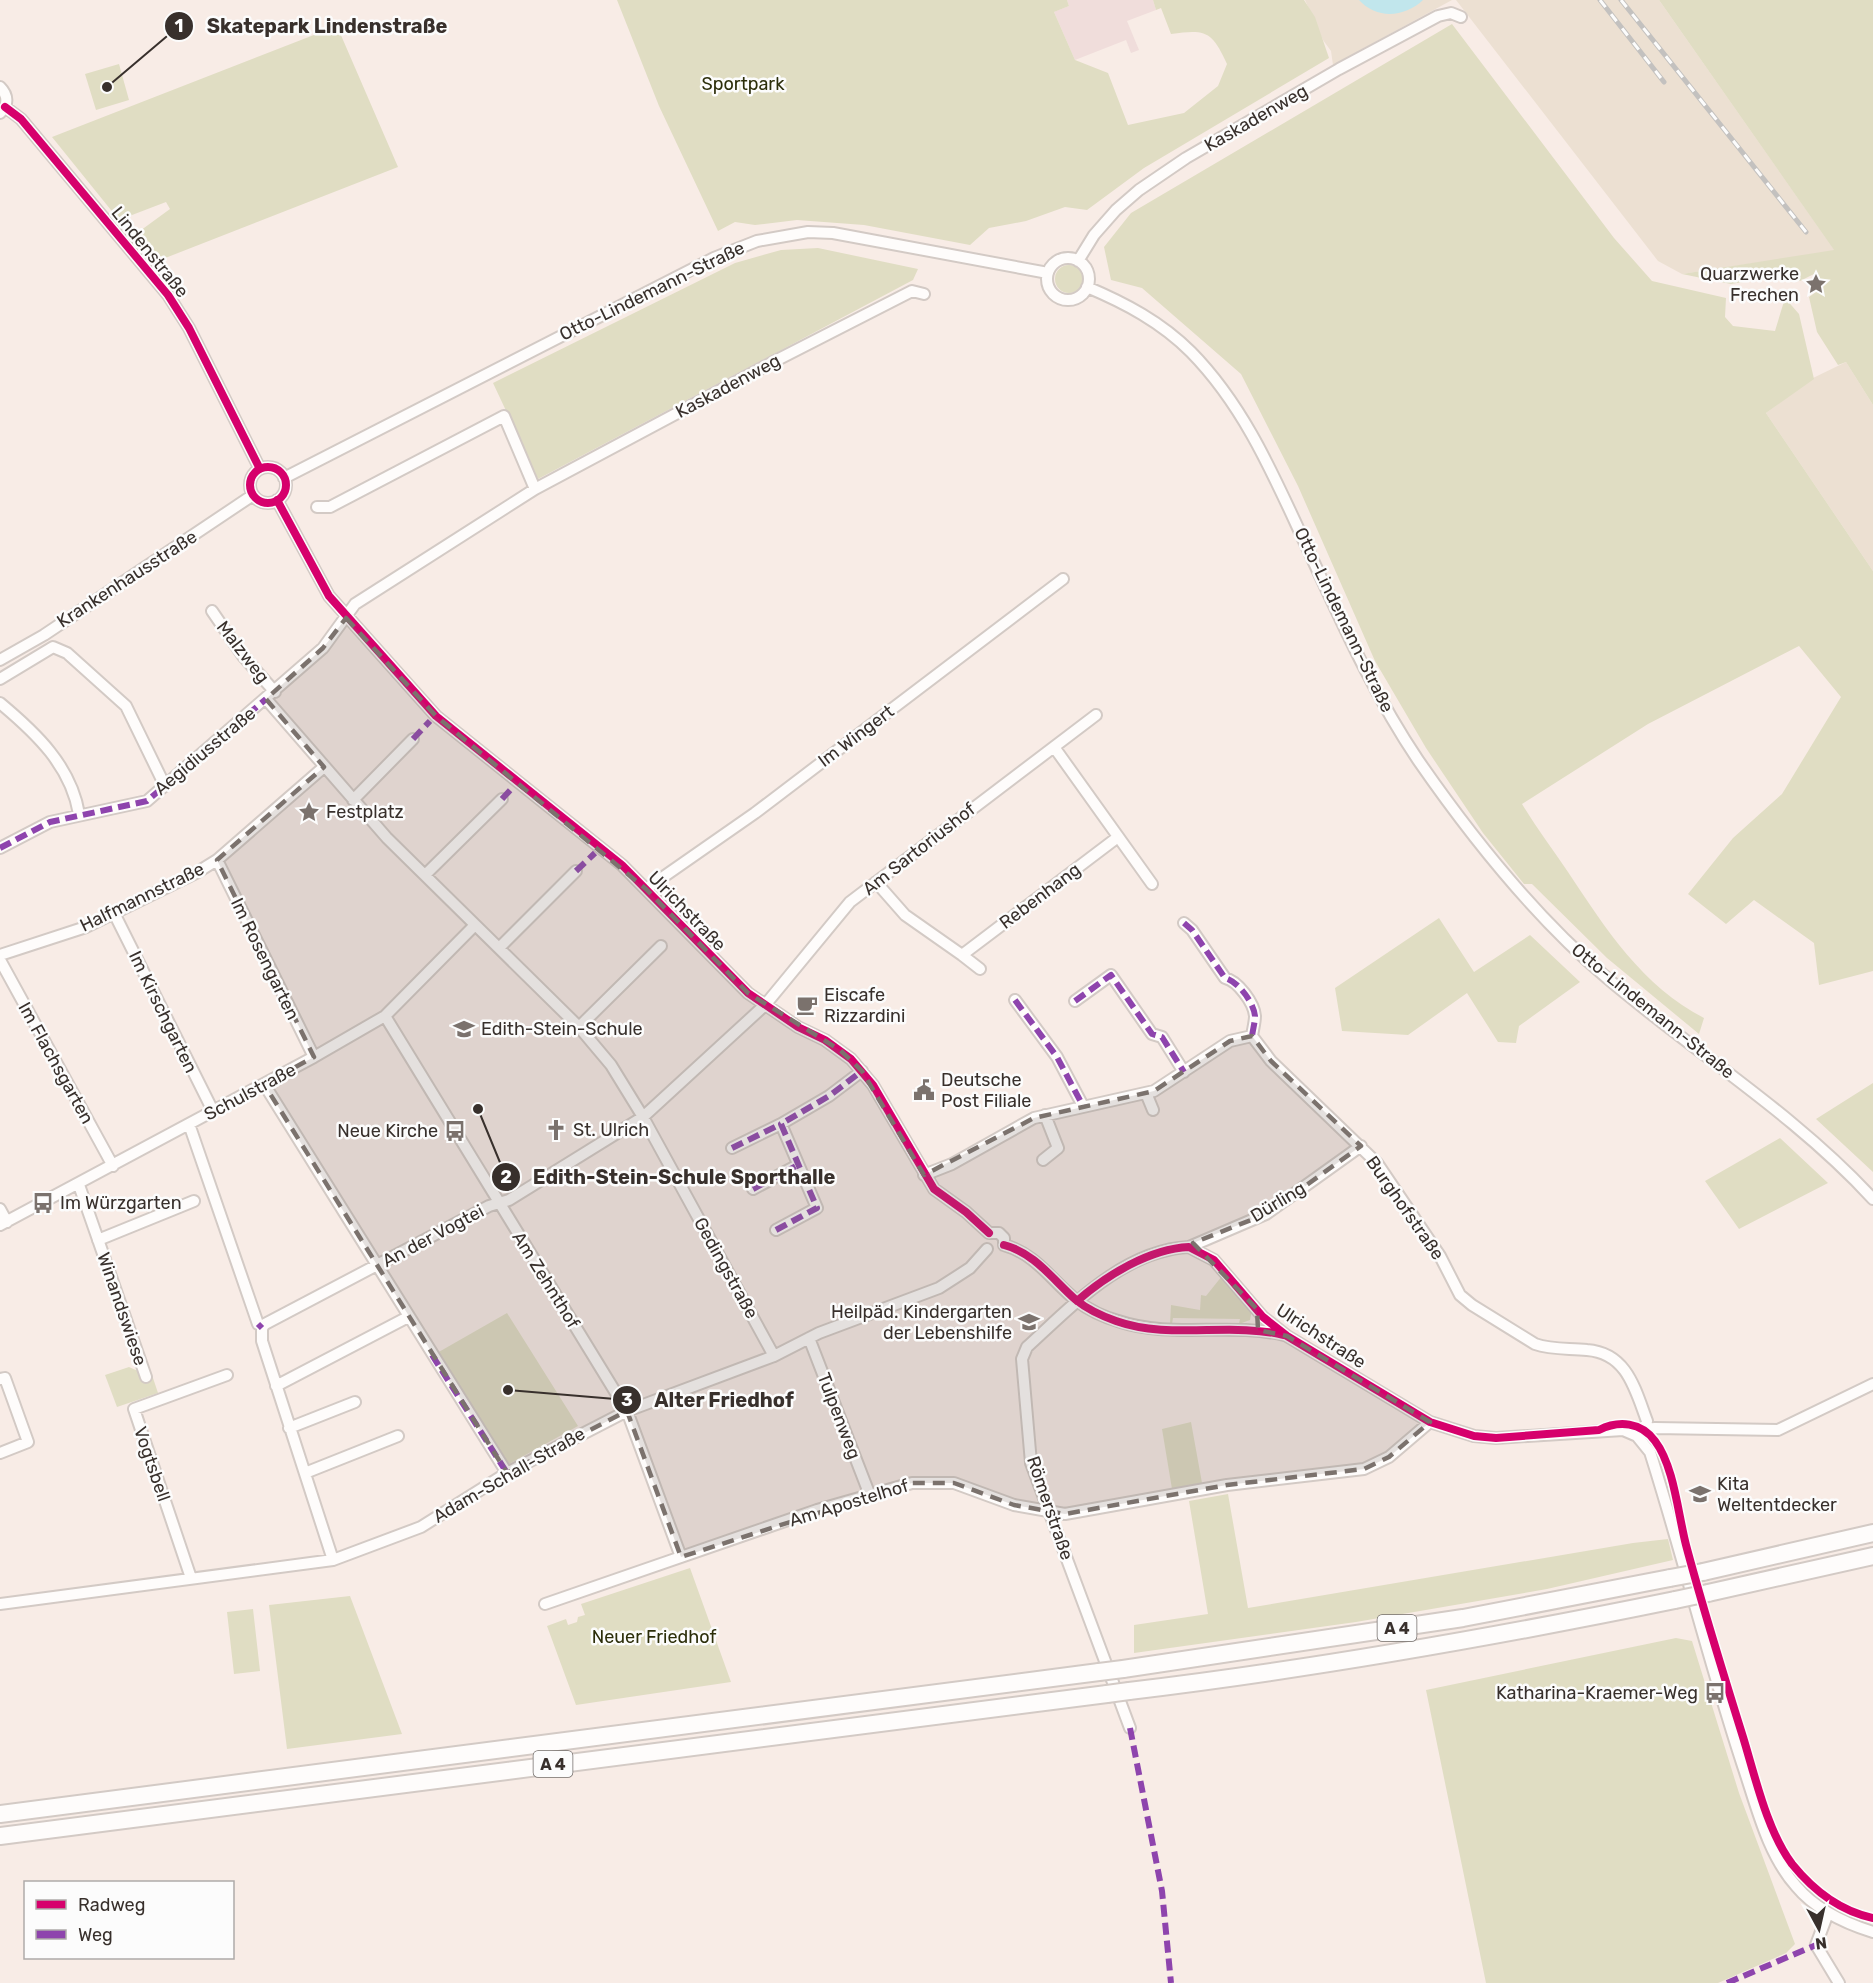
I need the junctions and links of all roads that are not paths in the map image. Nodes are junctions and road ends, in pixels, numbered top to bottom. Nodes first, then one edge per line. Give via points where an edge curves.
1 (1461, 17) dead end
2 (0, 87) edge
3 (3, 110) edge
4 (1078, 261) junction
5 (1048, 273) junction
6 (1087, 286) junction
7 (924, 294) dead end
8 (260, 469) junction
9 (284, 478) junction
10 (535, 489) junction
11 (253, 495) junction
12 (277, 500) junction
13 (317, 507) dead end
14 (1063, 579) dead end
15 (212, 611) dead end
16 (346, 618) junction
17 (0, 660) edge
18 (0, 680) edge
19 (274, 692) junction
20 (266, 699) junction
21 (0, 703) edge
22 (1096, 715) dead end
23 (413, 739) dead end
24 (1054, 747) junction
25 (324, 767) junction
26 (165, 786) junction
27 (502, 798) dead end
28 (353, 800) junction
29 (78, 814) junction
30 (1118, 837) junction
31 (0, 848) edge
32 (217, 860) junction
33 (576, 871) dead end
34 (426, 874) junction
35 (876, 882) junction
36 (1152, 884) dead end
37 (646, 889) junction
38 (114, 913) junction
39 (1184, 923) dead end
40 (475, 925) junction
41 (661, 946) dead end
42 (499, 948) junction
43 (0, 955) edge
44 (962, 955) junction
45 (0, 960) edge
46 (980, 969) dead end
47 (1015, 1000) dead end
48 (1075, 1001) dead end
49 (765, 1005) junction
50 (385, 1016) junction
51 (579, 1027) junction
52 (1252, 1036) junction
53 (314, 1057) junction
54 (862, 1071) junction
55 (1184, 1072) junction
56 (264, 1084) junction
57 (1146, 1093) junction
58 (1083, 1106) junction
59 (1154, 1110) dead end
60 (213, 1111) junction
61 (1045, 1115) junction
62 (643, 1117) junction
63 (189, 1124) junction
64 (781, 1124) junction
65 (1361, 1146) junction
66 (732, 1148) dead end
67 (1043, 1160) dead end
68 (798, 1165) junction
69 (113, 1166) junction
70 (924, 1175) junction
71 (79, 1185) junction
72 (753, 1189) dead end
73 (1873, 1198) edge
74 (195, 1201) dead end
75 (498, 1202) junction
76 (0, 1209) edge
77 (3, 1224) edge
78 (776, 1230) dead end
79 (989, 1233) junction
80 (98, 1240) junction
81 (1004, 1245) junction
82 (1189, 1247) junction
83 (987, 1249) junction
84 (377, 1266) junction
85 (1077, 1301) junction
86 (1257, 1310) junction
87 (408, 1317) junction
88 (258, 1324) dead end
89 (1251, 1329) junction
90 (1287, 1336) junction
91 (809, 1338) junction
92 (774, 1356) junction
93 (227, 1376) dead end
94 (146, 1377) dead end
95 (0, 1380) edge
96 (1873, 1384) edge
97 (276, 1386) junction
98 (355, 1402) dead end
99 (627, 1411) junction
100 (1430, 1422) junction
101 (289, 1428) junction
102 (1641, 1432) junction
103 (398, 1436) dead end
104 (0, 1453) edge
105 (305, 1473) junction
106 (507, 1473) junction
107 (869, 1493) junction
108 (1049, 1511) junction
109 (1873, 1533) edge
110 (1873, 1556) edge
111 (681, 1557) junction
112 (333, 1560) junction
113 (191, 1578) junction
114 (0, 1604) edge
115 (545, 1604) dead end
116 (1130, 1728) dead end
117 (0, 1814) edge
118 (0, 1836) edge
119 (1828, 1913) junction
120 (1873, 1932) edge
121 (1839, 1983) edge

1 - 4 street, Kaskadenweg via 1452,13 1438,16 1186,158 1116,210
2 - 3 street, Lindenstraße via 6,94
3 - 8 street, Lindenstraße via 21,119 168,295 189,328
4 - 5 street via 1060,260
4 - 6 street via 1086,270
5 - 6 street via 1052,293 1064,300 1078,297
5 - 9 street, Otto-Lindemann-Straße via 858,235 808,232 757,241 714,258
6 - 73 street, Otto-Lindemann-Straße via 1129,305 1162,328 1189,350 1225,392 1274,475 1354,649 1388,711 1417,759 1511,879 1552,926 1607,978 1764,1101 1845,1168
7 - 10 street, Kaskadenweg via 912,291
8 - 9 street via 271,467
8 - 11 street via 251,477
9 - 12 street via 284,492
10 - 13 street via 504,416 330,507
10 - 16 street, Kaskadenweg via 355,604
11 - 12 street via 264,502
11 - 17 street, Krankenhausstraße via 44,635
12 - 16 street via 329,596
14 - 37 street, Im Wingert via 755,813
15 - 19 street, Malzweg
16 - 19 street, Aegidiusstraße via 323,648
16 - 37 street, Ulrichstraße via 436,716 600,847
18 - 26 street via 53,647 67,653 126,706
19 - 20 street, Aegidiusstraße
20 - 25 street, Gedingstraße
20 - 26 street, Aegidiusstraße
21 - 29 street via 26,725 59,763
22 - 24 street, Am Sartoriushof
23 - 28 street
24 - 30 street
24 - 35 street, Am Sartoriushof
25 - 28 street, Gedingstraße
25 - 32 street, Halfmannstraße
26 - 29 street, Aegidiusstraße via 147,801
27 - 34 street
28 - 34 street, Gedingstraße
29 - 31 street, Aegidiusstraße via 50,822
30 - 36 street
30 - 44 street, Rebenhang
32 - 38 street, Halfmannstraße
32 - 53 street, Im Rosengarten
33 - 42 street
34 - 40 street, Gedingstraße
35 - 44 street via 905,915
35 - 49 street, Am Sartoriushof via 845,908
37 - 49 street, Ulrichstraße via 723,970
38 - 43 street, Halfmannstraße via 86,927
38 - 60 street, Im Kirschgarten
39 - 52 street via 1225,978 1233,980 1253,1006
40 - 42 street, Gedingstraße
40 - 50 street, Schulstraße
41 - 51 street
42 - 51 street, Gedingstraße
44 - 46 street
45 - 69 street, Im Flachsgarten
47 - 58 street via 1057,1057
48 - 55 street via 1111,975 1152,1034 1162,1037
49 - 54 street, Ulrichstraße via 832,1045
49 - 62 street, An der Vogtei
50 - 53 street, Schulstraße
50 - 75 street, Am Zehnthof
51 - 62 street, Gedingstraße via 611,1065
52 - 55 street via 1230,1041
52 - 65 street, Burghofstraße via 1271,1061
53 - 56 street, Schulstraße
54 - 64 street
54 - 70 street, Ulrichstraße
55 - 57 street
56 - 60 street, Schulstraße
56 - 84 street
57 - 58 street
57 - 59 street
58 - 61 street
60 - 63 street, Schulstraße
61 - 67 street via 1058,1148
61 - 70 street
62 - 75 street, An der Vogtei via 509,1200
62 - 92 street, Gedingstraße
63 - 69 street, Schulstraße
63 - 88 street
64 - 66 street
64 - 68 street
65 - 82 street, Dürling via 1266,1214
65 - 102 street, Burghofstraße via 1377,1163 1466,1301 1535,1344 1607,1355 1624,1368 1634,1385 1647,1421
68 - 72 street
68 - 78 street via 817,1208
69 - 71 street, Schulstraße
70 - 79 street, Ulrichstraße via 934,1190
71 - 77 street, Schulstraße
71 - 80 street, Winandswiese
74 - 80 street, Winandswiese
75 - 84 street, An der Vogtei
75 - 99 street, Am Zehnthof
76 - 77 street
79 - 81 street via 999,1233
79 - 83 street via 984,1239
80 - 94 street, Winandswiese
81 - 83 street via 997,1252
81 - 85 street via 1041,1266
82 - 85 street via 1123,1269
82 - 86 street, Ulrichstraße via 1216,1262
83 - 91 street, Adam-Schall-Straße via 963,1274 939,1288
84 - 87 street
84 - 97 street, An der Vogtei via 265,1324 262,1341
85 - 89 street via 1134,1326
85 - 108 street, Römerstraße via 1028,1347 1022,1359 1031,1463
86 - 89 street via 1258,1322
86 - 90 street, Ulrichstraße
87 - 97 street
87 - 106 street
89 - 90 street
90 - 100 street, Ulrichstraße
91 - 92 street, Adam-Schall-Straße
91 - 107 street, Tulpenweg
92 - 99 street, Adam-Schall-Straße
93 - 113 street, Vogtsbell via 134,1409
95 - 104 street via 5,1378 28,1442
96 - 102 street via 1778,1430
97 - 101 street, An der Vogtei
98 - 101 street
99 - 106 street, Adam-Schall-Straße
99 - 111 street, Am Zehnthof
100 - 102 street, Ulrichstraße via 1474,1436 1496,1438 1599,1430
100 - 108 street, Am Apostelhof via 1389,1457 1364,1468 1227,1485 1065,1514
101 - 105 street, An der Vogtei
102 - 119 street via 1766,1835 1796,1887
103 - 105 street
105 - 112 street, An der Vogtei
106 - 112 street, Adam-Schall-Straße via 421,1527
107 - 108 street, Am Apostelhof via 912,1483 945,1482 971,1487 1014,1505
107 - 111 street, Am Apostelhof
108 - 116 street, Römerstraße
109 - 117 highway, A 4, bridge via 1702,1572 1463,1618 1123,1669
110 - 118 highway, A 4, bridge via 1510,1634 1234,1679
111 - 115 street, Am Apostelhof
112 - 113 street, Adam-Schall-Straße
113 - 114 street, Adam-Schall-Straße
119 - 120 street
119 - 121 street via 1816,1945

